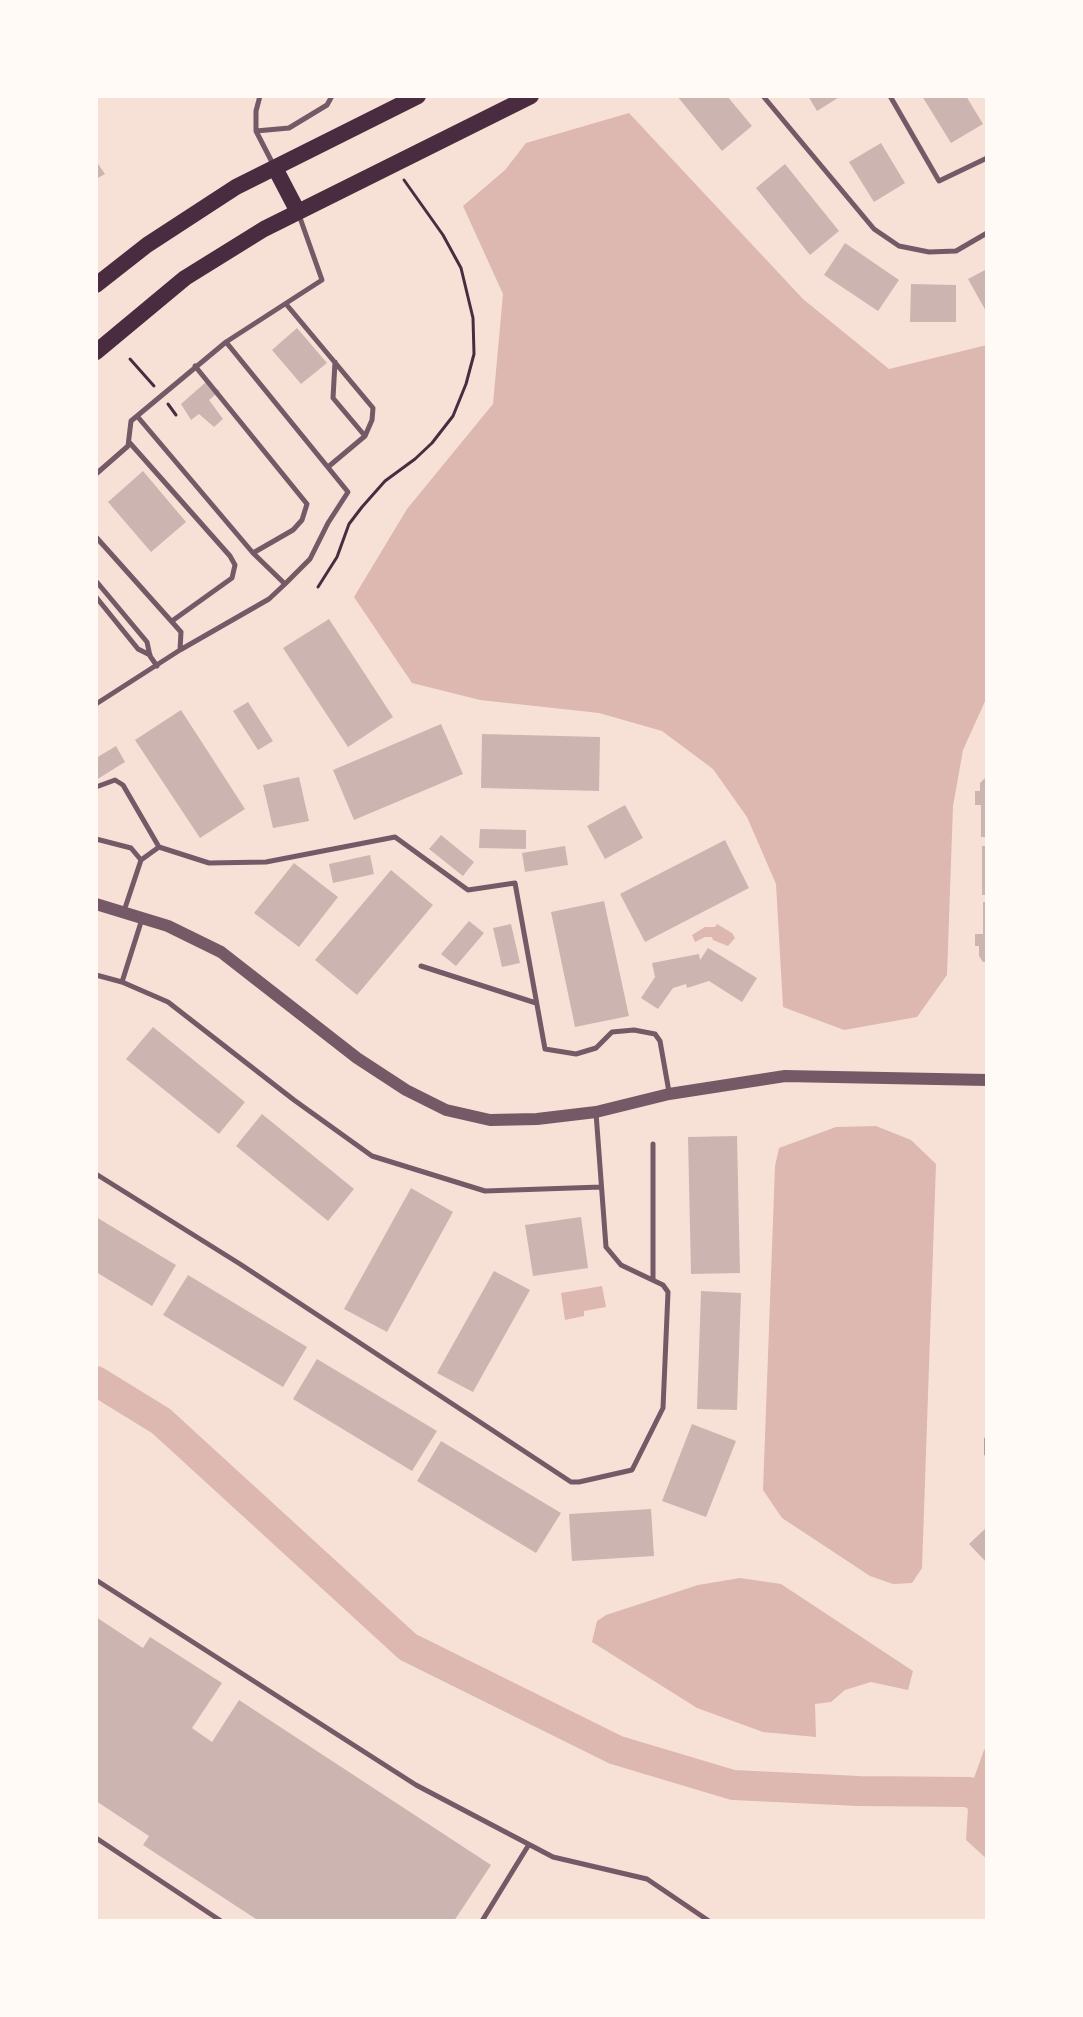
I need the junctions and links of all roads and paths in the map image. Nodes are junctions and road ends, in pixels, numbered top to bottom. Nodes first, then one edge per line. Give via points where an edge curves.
1 (260, 96) edge
2 (332, 96) edge
3 (418, 96) edge
4 (531, 96) edge
5 (763, 96) edge
6 (890, 96) edge
7 (256, 131) junction
8 (987, 158) edge
9 (275, 168) junction
10 (404, 180) dead end
11 (298, 212) junction
12 (987, 233) edge
13 (96, 285) edge
14 (286, 304) junction
15 (226, 342) junction
16 (96, 352) edge
17 (335, 362) junction
18 (195, 366) junction
19 (137, 416) junction
20 (365, 436) junction
21 (129, 441) junction
22 (328, 467) junction
23 (96, 474) edge
24 (96, 537) edge
25 (253, 553) junction
26 (96, 581) edge
27 (285, 584) junction
28 (318, 587) dead end
29 (96, 597) edge
30 (172, 621) junction
31 (180, 650) junction
32 (150, 656) junction
33 (157, 666) junction
34 (96, 704) edge
35 (96, 787) edge
36 (96, 839) edge
37 (159, 847) junction
38 (141, 860) junction
39 (96, 904) edge
40 (124, 912) junction
41 (142, 918) junction
42 (421, 966) dead end
43 (96, 975) edge
44 (122, 982) junction
45 (536, 1003) junction
46 (987, 1080) edge
47 (669, 1094) junction
48 (596, 1112) junction
49 (653, 1144) dead end
50 (96, 1174) edge
51 (601, 1187) junction
52 (653, 1280) junction
53 (987, 1439) edge
54 (987, 1454) edge
55 (96, 1580) edge
56 (96, 1838) edge
57 (528, 1846) junction
58 (221, 1921) edge
59 (482, 1921) edge
60 (709, 1921) edge

1 - 7 lane
2 - 7 lane via 327,105 289,128
3 - 9 main road
4 - 11 main road
5 - 12 lane via 874,229 899,246 956,251
6 - 8 lane via 939,181
7 - 9 lane
9 - 11 main road
9 - 13 main road via 189,217
10 - 28 path via 461,268 473,318 474,354 453,416 432,443 362,507
11 - 14 lane via 322,280
11 - 16 main road via 185,278
14 - 15 lane
14 - 17 lane
15 - 18 lane
15 - 22 lane
17 - 20 lane via 333,398
17 - 20 lane via 373,408
18 - 19 lane
18 - 25 lane via 307,504 293,530
19 - 21 lane via 131,421
19 - 25 lane
20 - 22 lane
21 - 23 lane
21 - 30 lane via 235,565 232,578
22 - 27 lane via 348,492 310,559
24 - 30 lane
25 - 27 lane
26 - 32 lane via 147,642
27 - 31 lane via 269,599
29 - 32 lane via 138,649
30 - 31 lane via 181,632
31 - 33 lane
32 - 33 lane
33 - 34 lane
35 - 37 lane via 115,780 123,785
36 - 38 lane via 131,848
37 - 38 lane
37 - 45 lane via 209,863 266,862 395,837 468,890 515,883
38 - 40 lane
39 - 40 street
40 - 41 street
41 - 44 lane
41 - 48 street via 221,952 357,1058 446,1110 490,1120
42 - 45 lane
43 - 44 lane
44 - 51 lane via 168,1002 372,1156 485,1191
45 - 47 lane via 545,1049 576,1054 596,1048 612,1032 655,1034
46 - 47 street via 785,1076
47 - 48 street
48 - 51 lane
49 - 52 lane
50 - 52 lane via 571,1482 632,1470 663,1408 668,1292
51 - 52 lane via 606,1247 621,1265
53 - 54 lane
55 - 57 lane via 416,1785
56 - 58 lane
57 - 59 lane
57 - 60 lane via 647,1879

